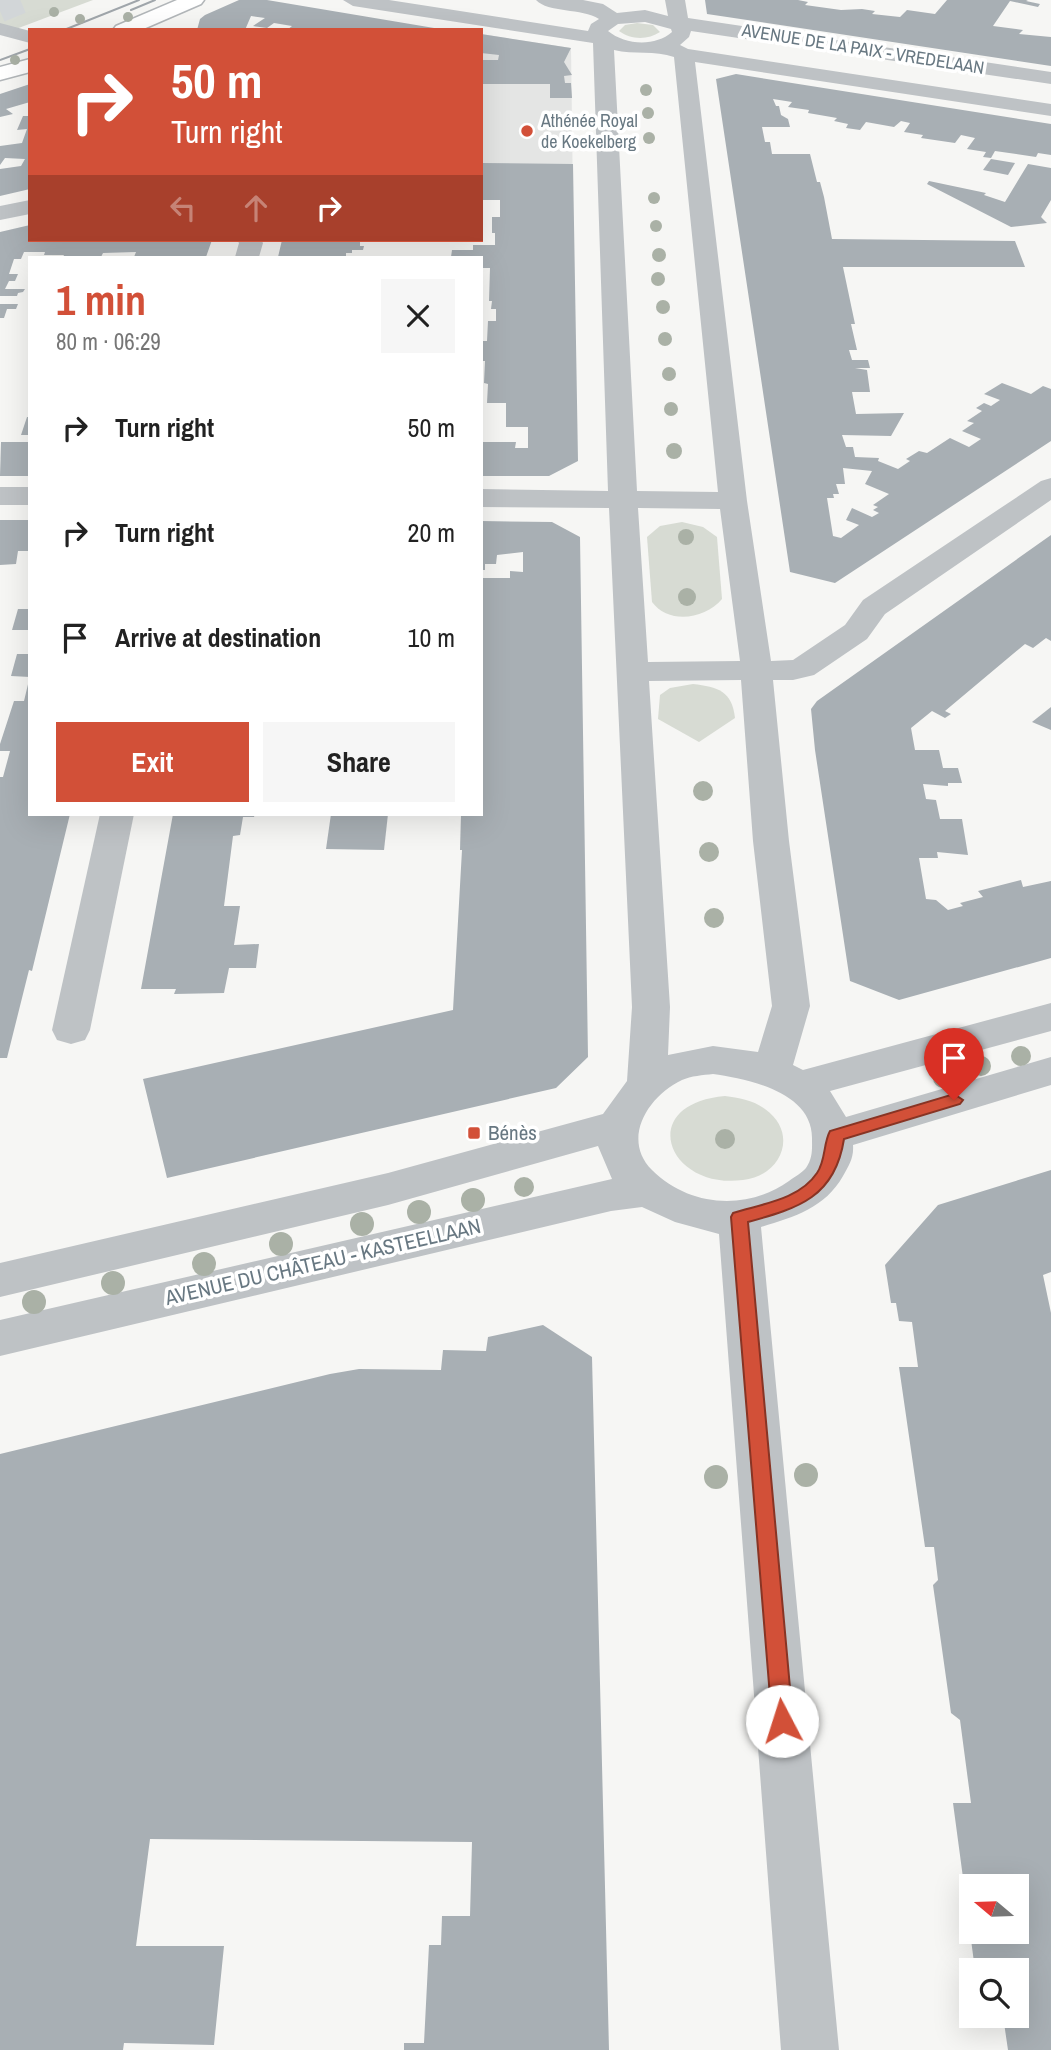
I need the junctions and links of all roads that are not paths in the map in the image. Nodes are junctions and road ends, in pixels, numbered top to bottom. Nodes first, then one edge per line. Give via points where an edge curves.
1 (194, 0) edge
2 (353, 0) edge
3 (546, 0) edge
4 (675, 0) edge
5 (602, 16) edge
6 (674, 22) junction
7 (129, 28) edge
8 (0, 29) edge
9 (28, 36) edge
10 (673, 49) junction
11 (28, 66) edge
12 (0, 74) edge
13 (1051, 78) edge
14 (1051, 110) edge
15 (28, 207) edge
16 (0, 214) edge
17 (1051, 487) edge
18 (0, 496) edge
19 (28, 496) edge
20 (483, 498) edge
21 (623, 499) junction
22 (733, 501) junction
23 (757, 671) junction
24 (633, 672) junction
25 (117, 816) edge
26 (1051, 1017) edge
27 (71, 1030) dead end
28 (1051, 1071) edge
29 (786, 1077) junction
30 (648, 1083) junction
31 (618, 1125) junction
32 (836, 1135) junction
33 (647, 1191) junction
34 (739, 1217) junction
35 (0, 1280) edge
36 (0, 1338) edge
37 (810, 2050) edge

1 - 7 main road
2 - 5 street via 568,35
3 - 5 street
4 - 6 street
5 - 6 street, AVENUE DE LA PAIX - VREDELAAN via 645,16
5 - 10 street, AVENUE DE LA PAIX - VREDELAAN via 629,46
5 - 21 street via 621,286
6 - 10 street via 682,33 673,41
6 - 13 street, AVENUE DE LA PAIX - VREDELAAN
8 - 9 street
10 - 14 street, AVENUE DE LA PAIX - VREDELAAN
10 - 22 street via 681,113 696,159
11 - 12 main road
15 - 16 street
17 - 23 street via 874,607 856,632 803,668
18 - 19 street
20 - 21 street
21 - 22 street
21 - 24 street
22 - 23 street
23 - 24 street
23 - 29 street via 761,841 791,1006
24 - 30 street via 651,832
25 - 27 street
26 - 29 street
28 - 32 street
29 - 30 street via 740,1060 713,1060 668,1070
29 - 32 street via 817,1098
30 - 31 street
31 - 33 street via 620,1150 629,1174
31 - 35 street via 320,1208
32 - 34 street via 824,1177 804,1195 780,1207
33 - 34 street via 707,1216
33 - 36 street, AVENUE DU CHÂTEAU - KASTEELLAAN via 611,1195
34 - 37 street

